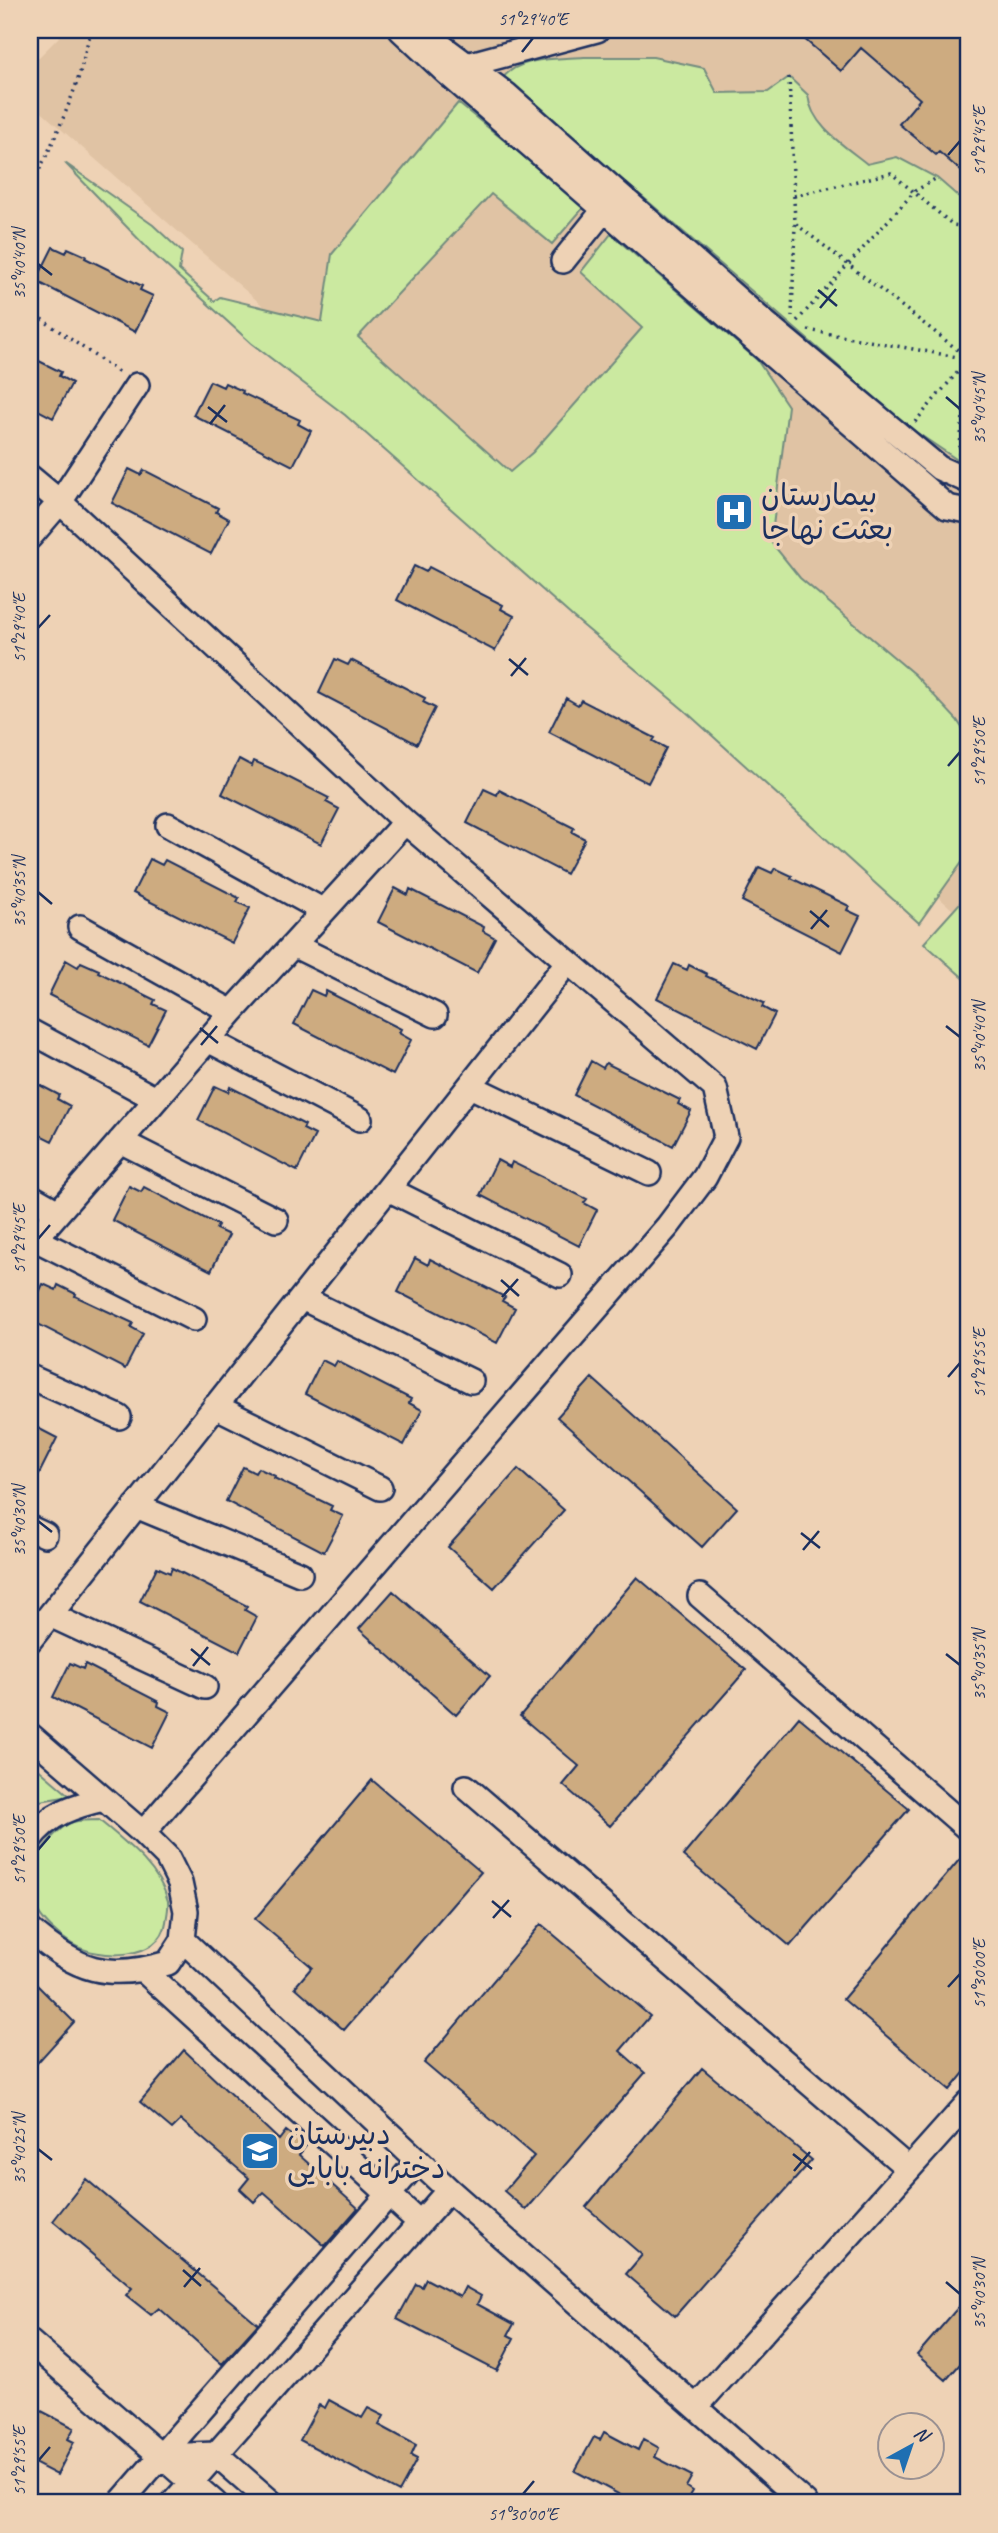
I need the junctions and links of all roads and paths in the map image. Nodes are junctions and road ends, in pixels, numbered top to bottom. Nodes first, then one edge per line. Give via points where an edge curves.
1 (92, 30) edge
2 (401, 30) edge
3 (421, 30) edge
4 (597, 30) edge
5 (558, 35) edge
6 (467, 65) junction
7 (789, 77) dead end
8 (937, 178) dead end
9 (30, 188) edge
10 (915, 191) junction
11 (794, 196) junction
12 (604, 210) junction
13 (795, 223) junction
14 (968, 228) edge
15 (563, 261) dead end
16 (849, 264) junction
17 (30, 312) edge
18 (805, 330) dead end
19 (968, 359) edge
20 (968, 369) edge
21 (137, 385) joint
22 (910, 428) dead end
23 (963, 471) edge
24 (30, 477) edge
25 (60, 502) junction
26 (968, 511) edge
27 (30, 537) edge
28 (405, 822) junction
29 (168, 825) dead end
30 (324, 911) junction
31 (80, 927) dead end
32 (293, 945) junction
33 (567, 963) junction
34 (232, 1012) junction
35 (435, 1014) dead end
36 (30, 1031) edge
37 (208, 1040) junction
38 (470, 1086) junction
39 (156, 1099) junction
40 (360, 1119) dead end
41 (120, 1141) junction
42 (649, 1174) dead end
43 (388, 1189) junction
44 (30, 1196) edge
45 (58, 1212) junction
46 (276, 1220) dead end
47 (32, 1242) edge
48 (561, 1275) dead end
49 (302, 1298) junction
50 (194, 1319) dead end
51 (30, 1377) edge
52 (471, 1381) dead end
53 (215, 1406) junction
54 (119, 1417) dead end
55 (380, 1488) dead end
56 (136, 1506) junction
57 (300, 1574) dead end
58 (700, 1596) dead end
59 (50, 1615) junction
60 (30, 1640) edge
61 (205, 1687) dead end
62 (30, 1735) edge
63 (466, 1787) dead end
64 (103, 1799) junction
65 (968, 1829) edge
66 (143, 1833) junction
67 (30, 1839) edge
68 (33, 1940) edge
69 (183, 1940) junction
70 (143, 1970) junction
71 (968, 2103) edge
72 (418, 2161) junction
73 (909, 2169) junction
74 (449, 2190) junction
75 (390, 2194) junction
76 (419, 2222) junction
77 (30, 2342) edge
78 (696, 2407) junction
79 (216, 2454) junction
80 (161, 2456) junction
81 (191, 2483) junction
82 (120, 2503) edge
83 (173, 2503) edge
84 (215, 2503) edge
85 (272, 2503) edge
86 (805, 2503) edge

1 - 9 path via 58,131
2 - 12 street
3 - 6 street
4 - 5 street
5 - 6 street
6 - 23 street via 508,95 751,311 939,468
7 - 11 path
8 - 10 path
10 - 11 path via 891,173
10 - 14 path via 953,225
10 - 16 path
11 - 13 path
12 - 15 street
12 - 26 street via 947,507
13 - 16 path
13 - 16 path via 792,327
16 - 19 path
17 - 21 path
18 - 19 path
19 - 22 path
20 - 23 path
21 - 25 street
24 - 25 street
25 - 27 street
25 - 28 street
28 - 30 street
28 - 33 street
29 - 30 street
30 - 32 street
31 - 34 street
32 - 34 street
32 - 35 street
33 - 38 street
33 - 66 street via 715,1088 726,1137 705,1177 668,1226
34 - 37 street
36 - 39 street
37 - 39 street
37 - 40 street
38 - 42 street
38 - 43 street
39 - 41 street
41 - 45 street
41 - 46 street
43 - 48 street
43 - 49 street
44 - 45 street
45 - 47 street
47 - 50 street
49 - 52 street
49 - 53 street
51 - 54 street
53 - 55 street
53 - 56 street
56 - 57 street
56 - 59 street
58 - 65 street
59 - 60 street
59 - 61 street
62 - 64 street
63 - 73 street
64 - 66 street
64 - 67 street via 52,1816
66 - 69 street via 167,1857 180,1883 186,1911
68 - 70 street via 77,1964 113,1973
69 - 70 street via 168,1963
69 - 72 street
70 - 75 street
71 - 73 street
72 - 74 street
72 - 75 street
73 - 78 street
74 - 76 street
74 - 78 street
75 - 76 street
75 - 80 street
76 - 79 street
77 - 80 street
78 - 86 street
79 - 80 street
79 - 81 street
79 - 85 street
80 - 81 street
80 - 82 street
81 - 83 street
81 - 84 street

